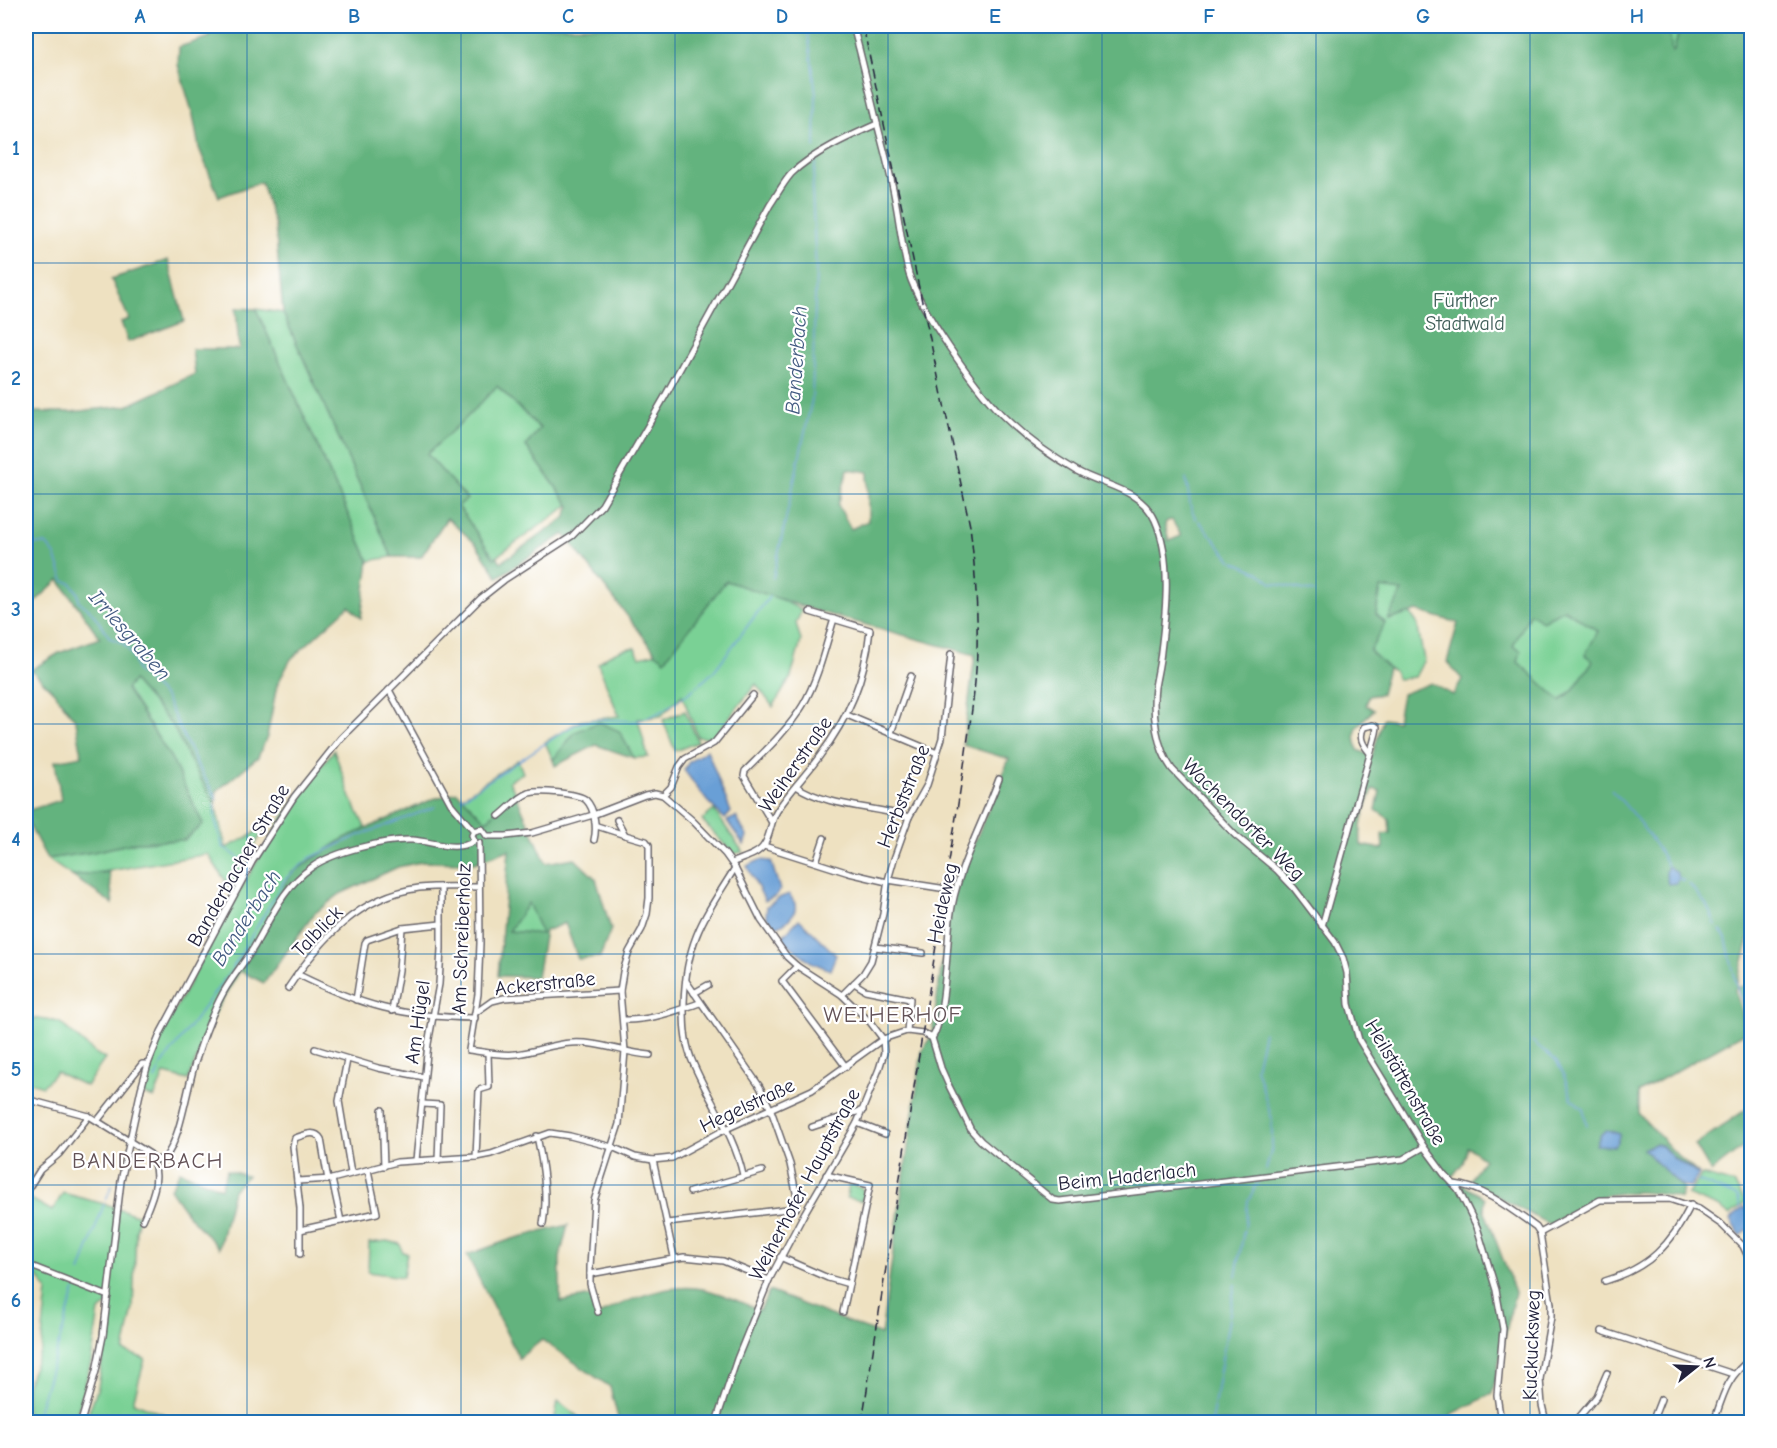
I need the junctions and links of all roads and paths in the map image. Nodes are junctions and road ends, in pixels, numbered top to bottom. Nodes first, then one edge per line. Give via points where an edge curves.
1 (853, 26) edge
2 (877, 124) junction
3 (810, 612) dead end
4 (834, 619) junction
5 (951, 654) dead end
6 (911, 676) dead end
7 (389, 690) junction
8 (753, 695) dead end
9 (847, 715) junction
10 (891, 733) junction
11 (937, 753) junction
12 (1370, 753) junction
13 (999, 779) dead end
14 (796, 786) junction
15 (663, 795) junction
16 (614, 808) junction
17 (593, 815) junction
18 (499, 816) dead end
19 (909, 817) junction
20 (617, 820) junction
21 (771, 821) junction
22 (597, 826) junction
23 (474, 831) junction
24 (613, 831) junction
25 (625, 835) junction
26 (487, 836) junction
27 (824, 838) dead end
28 (594, 840) dead end
29 (476, 842) junction
30 (764, 846) junction
31 (816, 862) junction
32 (734, 866) junction
33 (888, 881) junction
34 (441, 887) junction
35 (479, 887) junction
36 (940, 888) dead end
37 (441, 924) junction
38 (1322, 927) junction
39 (402, 928) junction
40 (875, 946) junction
41 (923, 953) dead end
42 (797, 966) junction
43 (297, 974) junction
44 (685, 980) junction
45 (854, 983) junction
46 (708, 985) dead end
47 (288, 988) dead end
48 (620, 991) junction
49 (694, 993) junction
50 (842, 995) junction
51 (356, 1000) junction
52 (700, 1003) junction
53 (684, 1008) junction
54 (392, 1011) junction
55 (475, 1015) junction
56 (432, 1017) junction
57 (623, 1020) junction
58 (907, 1031) junction
59 (932, 1038) junction
60 (883, 1039) junction
61 (315, 1049) dead end
62 (625, 1051) junction
63 (488, 1053) junction
64 (650, 1055) dead end
65 (347, 1060) junction
66 (148, 1064) junction
67 (846, 1067) junction
68 (424, 1077) junction
69 (26, 1099) edge
70 (423, 1104) junction
71 (382, 1110) dead end
72 (771, 1110) junction
73 (863, 1110) junction
74 (89, 1116) junction
75 (98, 1120) junction
76 (857, 1123) junction
77 (812, 1128) dead end
78 (726, 1129) junction
79 (885, 1134) dead end
80 (537, 1136) junction
81 (129, 1141) junction
82 (612, 1147) junction
83 (1424, 1147) junction
84 (476, 1157) junction
85 (153, 1160) junction
86 (416, 1160) junction
87 (438, 1160) junction
88 (653, 1160) junction
89 (384, 1166) junction
90 (368, 1170) junction
91 (762, 1171) dead end
92 (351, 1173) junction
93 (743, 1175) junction
94 (826, 1175) junction
95 (330, 1180) junction
96 (297, 1181) junction
97 (1453, 1184) junction
98 (26, 1192) edge
99 (690, 1192) dead end
100 (1691, 1205) junction
101 (796, 1208) junction
102 (804, 1214) junction
103 (143, 1220) dead end
104 (342, 1221) junction
105 (667, 1223) junction
106 (543, 1224) dead end
107 (300, 1230) junction
108 (1540, 1233) junction
109 (300, 1254) dead end
110 (674, 1257) junction
111 (780, 1257) junction
112 (26, 1264) edge
113 (1752, 1265) edge
114 (590, 1274) junction
115 (769, 1280) junction
116 (1605, 1281) dead end
117 (849, 1284) junction
118 (108, 1296) junction
119 (598, 1312) dead end
120 (843, 1312) dead end
121 (1602, 1331) dead end
122 (1752, 1358) edge
123 (1607, 1373) dead end
124 (1733, 1374) junction
125 (1661, 1399) dead end
126 (81, 1422) edge
127 (716, 1422) edge
128 (1501, 1422) edge
129 (1546, 1422) edge
130 (1575, 1422) edge
131 (1652, 1422) edge
132 (1714, 1422) edge

1 - 2 street, Wachendorfer Weg
2 - 7 street, Banderbacher Straße via 810,160 786,180 602,505 559,545 492,589
2 - 38 street, Wachendorfer Weg via 909,274 953,351 999,412 1020,432 1080,472 1141,501 1155,521 1165,572 1166,604 1154,705 1165,760 1235,835 1283,876
3 - 4 street
4 - 9 street, Weiherstraße via 870,630 866,660
4 - 21 street via 815,681 802,706 787,728 745,771 744,776
5 - 11 street, Herbststraße
6 - 10 street
7 - 23 street via 451,804
7 - 66 street, Banderbacher Straße via 327,754 282,814 176,1003
8 - 15 street via 714,743 685,759 672,788
9 - 10 street
9 - 14 street, Weiherstraße
10 - 11 street
11 - 19 street, Herbststraße via 927,784
12 - 12 street via 1377,727 1373,725 1361,732
12 - 38 street
13 - 59 street, Heideweg via 955,893 943,992
14 - 19 street via 836,803
14 - 21 street, Weiherstraße
15 - 16 street via 645,795
15 - 32 street via 710,837
16 - 17 street
16 - 20 street
17 - 18 street via 583,798 535,792
17 - 22 street
17 - 26 street via 532,833
19 - 33 street, Herbststraße
20 - 24 street
20 - 25 street
21 - 30 street, Weiherstraße
22 - 24 street
22 - 28 street
23 - 26 street via 482,829
23 - 29 street
24 - 25 street
25 - 48 street via 649,845 649,898 642,929 629,952
26 - 29 street
27 - 31 street
29 - 35 street, Am Schreiberholz
29 - 85 street via 460,846 409,840 374,845 327,858 293,883 224,992 196,1058 170,1153 164,1159
30 - 31 street
30 - 32 street
31 - 33 street
32 - 42 street via 761,920
32 - 44 street via 699,926
33 - 36 street
33 - 40 street, Herbststraße
34 - 35 street, Talblick
34 - 37 street, Am Hügel
34 - 43 street, Talblick via 400,892 361,909 327,936
35 - 55 street, Am Schreiberholz
37 - 39 street
37 - 56 street, Am Hügel via 439,984
38 - 83 street, Heilstättenstraße via 1343,958 1359,1040
39 - 51 street via 365,943
39 - 54 street
40 - 41 street
40 - 45 street, Herbststraße via 870,966
42 - 50 street
42 - 67 street via 782,981
43 - 47 street, Talblick
43 - 51 street, Ackerstraße
44 - 49 street
44 - 53 street
45 - 50 street, Herbststraße
45 - 58 street via 865,990 910,999
46 - 49 street
48 - 55 street, Ackerstraße via 504,999 492,1001
48 - 57 street
49 - 52 street
50 - 60 street
51 - 54 street, Ackerstraße
52 - 53 street
52 - 72 street via 760,1087
53 - 57 street via 639,1020
53 - 78 street via 684,1037 691,1058
54 - 56 street, Ackerstraße
55 - 56 street, Ackerstraße
55 - 63 street, Am Schreiberholz via 469,1050
56 - 68 street, Am Hügel
57 - 62 street
58 - 59 street via 929,1034
58 - 60 street
59 - 83 street, Beim Haderlach via 941,1068 971,1130 1053,1200 1394,1160 1409,1157
60 - 67 street, Hegelstraße
60 - 73 street, Weiherhofer Hauptstraße via 884,1053
61 - 65 street
62 - 63 street via 570,1043 515,1054
62 - 64 street
62 - 82 street via 619,1124
63 - 84 street via 489,1087 479,1090
65 - 68 street
65 - 92 street via 339,1101
66 - 75 street via 142,1064
66 - 81 street, Banderbacher Straße
67 - 72 street, Hegelstraße via 812,1090
68 - 70 street, Am Hügel
69 - 74 street
70 - 86 street, Am Hügel
70 - 87 street via 440,1105
71 - 89 street
72 - 78 street, Hegelstraße
72 - 101 street via 790,1164
73 - 76 street, Weiherhofer Hauptstraße
73 - 77 street
74 - 75 street
74 - 98 street via 59,1154 40,1170
75 - 81 street
76 - 79 street
76 - 94 street, Weiherhofer Hauptstraße
78 - 88 street, Hegelstraße via 682,1154
78 - 93 street
80 - 82 street, Hegelstraße via 557,1133
80 - 84 street
80 - 106 street via 544,1181
81 - 85 street
81 - 118 street, Banderbacher Straße
82 - 88 street, Hegelstraße
82 - 114 street via 595,1197
83 - 97 street, Heilstättenstraße
84 - 87 street
85 - 103 street via 157,1184
86 - 87 street
86 - 89 street
88 - 105 street
89 - 90 street
90 - 92 street
90 - 104 street via 377,1213
91 - 93 street
92 - 95 street
93 - 99 street
94 - 102 street, Weiherhofer Hauptstraße
94 - 117 street via 870,1185
95 - 96 street
95 - 96 street via 321,1139 314,1133 293,1142
95 - 104 street
96 - 107 street
97 - 108 street via 1466,1185 1498,1201
97 - 128 street, Heilstättenstraße via 1477,1227 1496,1290 1503,1329 1497,1395
100 - 108 street via 1669,1199 1600,1200
100 - 113 street via 1737,1238
100 - 116 street via 1660,1251 1626,1274
101 - 102 street
101 - 105 street
102 - 111 street, Weiherhofer Hauptstraße
104 - 107 street
105 - 110 street
107 - 109 street
108 - 129 street, Kuckucksweg via 1551,1304 1540,1379
110 - 114 street
110 - 115 street via 723,1261
111 - 115 street, Weiherhofer Hauptstraße
111 - 117 street
112 - 118 street
114 - 119 street
115 - 127 street, Weiherhofer Hauptstraße via 736,1359
117 - 120 street
118 - 126 street, Banderbacher Straße via 96,1371
121 - 124 street
122 - 124 street
123 - 130 street via 1597,1396
124 - 132 street
125 - 131 street

